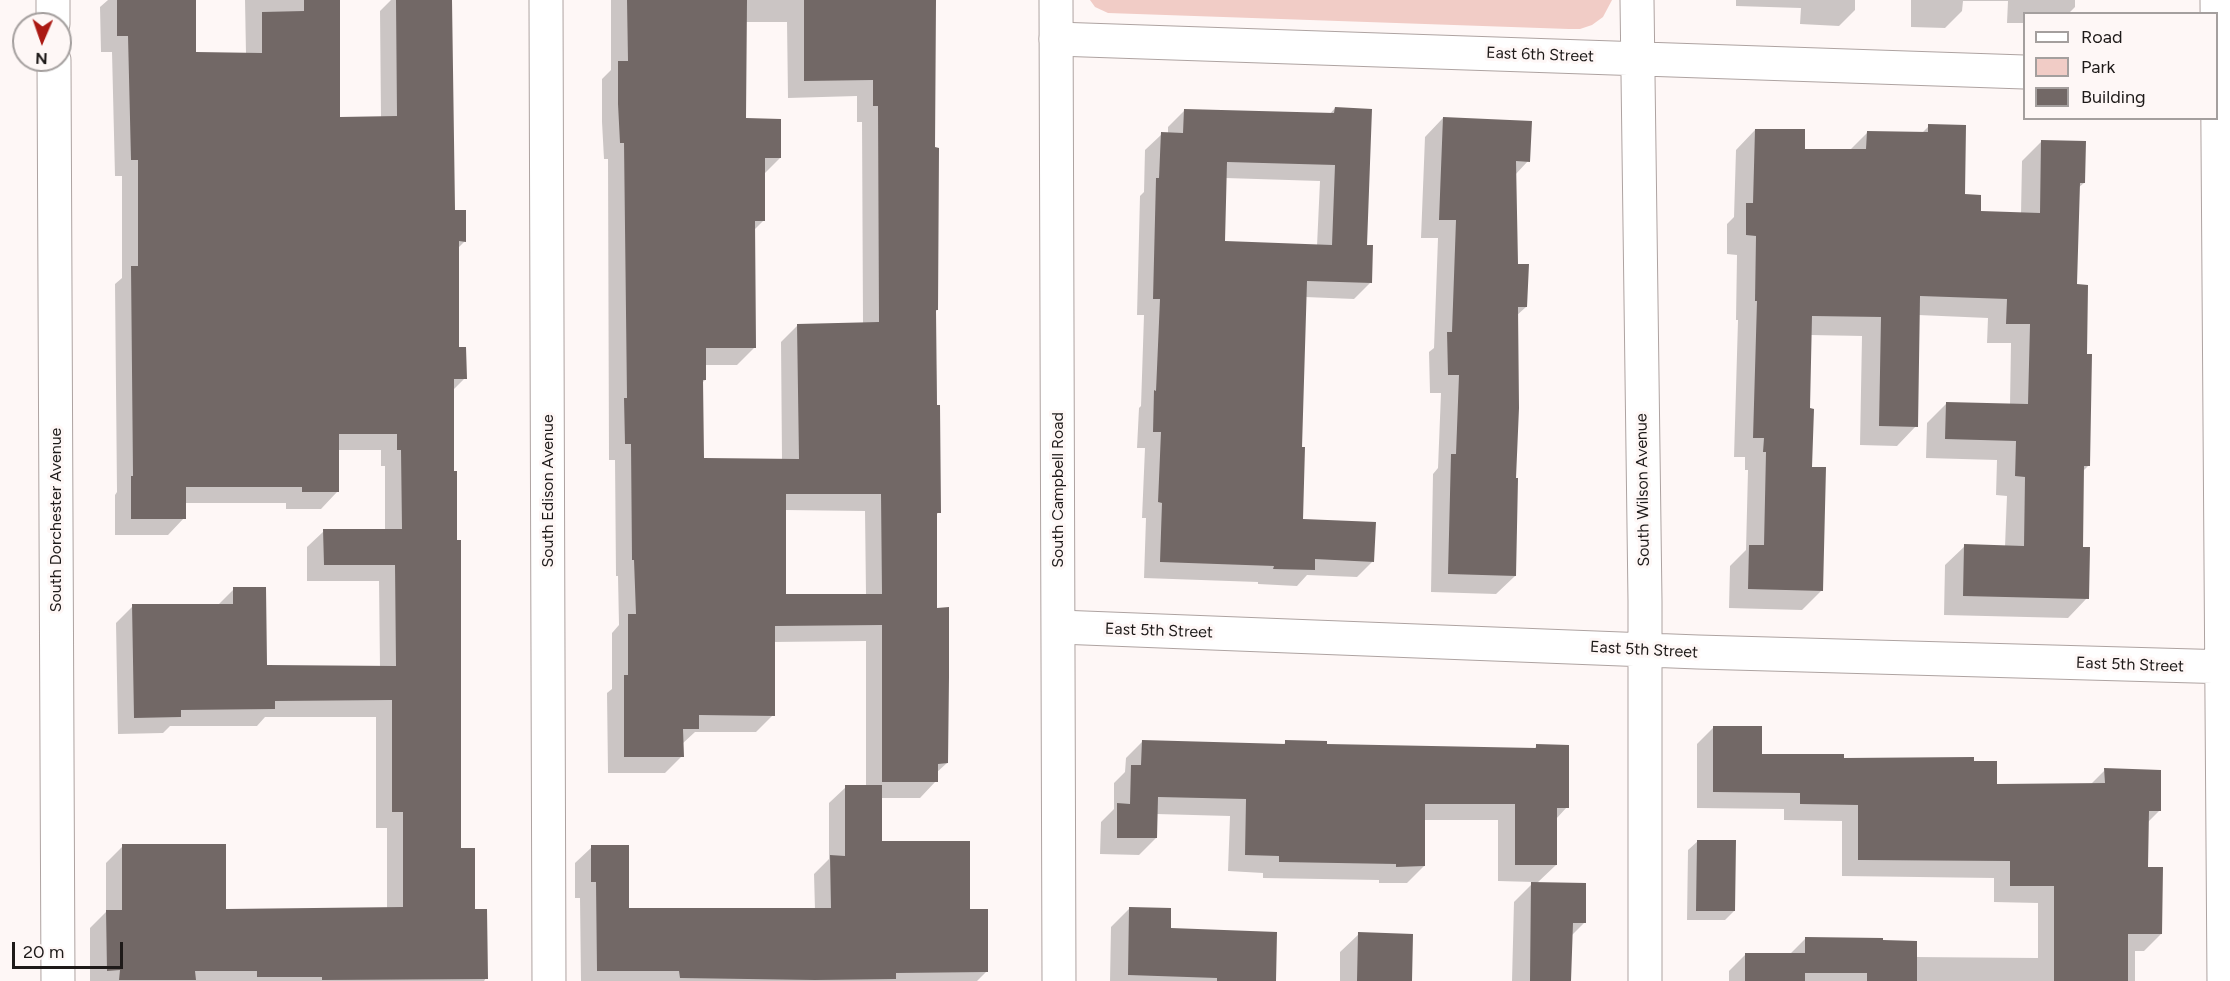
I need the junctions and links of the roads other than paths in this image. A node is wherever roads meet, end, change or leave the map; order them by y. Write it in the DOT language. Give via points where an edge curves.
graph roads {
  1 [pos="546,0"];
  2 [pos="1056,0"];
  3 [pos="1637,0"];
  4 [pos="2218,16"];
  5 [pos="1056,39"];
  6 [pos="1637,58"];
  7 [pos="54,72"];
  8 [pos="2023,72"];
  9 [pos="2222,79"];
  10 [pos="1059,627"];
  11 [pos="1644,649"];
  12 [pos="2226,667"];
  13 [pos="58,981"];
  14 [pos="549,981"];
  15 [pos="1059,981"];
  16 [pos="1646,981"];
  17 [pos="2224,981"];
  1 -- 14 [label="street, South Edison Avenue"];
  2 -- 5 [label="street, South Campbell Road"];
  3 -- 6 [label="street, South Wilson Avenue"];
  4 -- 9 [label="street"];
  5 -- 6 [label="street, East 6th Street"];
  5 -- 10 [label="street, South Campbell Road"];
  6 -- 8 [label="street, East 6th Street"];
  6 -- 11 [label="street, South Wilson Avenue"];
  7 -- 13 [label="street, South Dorchester Avenue"];
  9 -- 12 [label="street"];
  10 -- 11 [label="street, East 5th Street"];
  10 -- 15 [label="street, South Campbell Road"];
  11 -- 12 [label="street, East 5th Street"];
  11 -- 16 [label="street, South Wilson Avenue"];
  12 -- 17 [label="street"];
}
